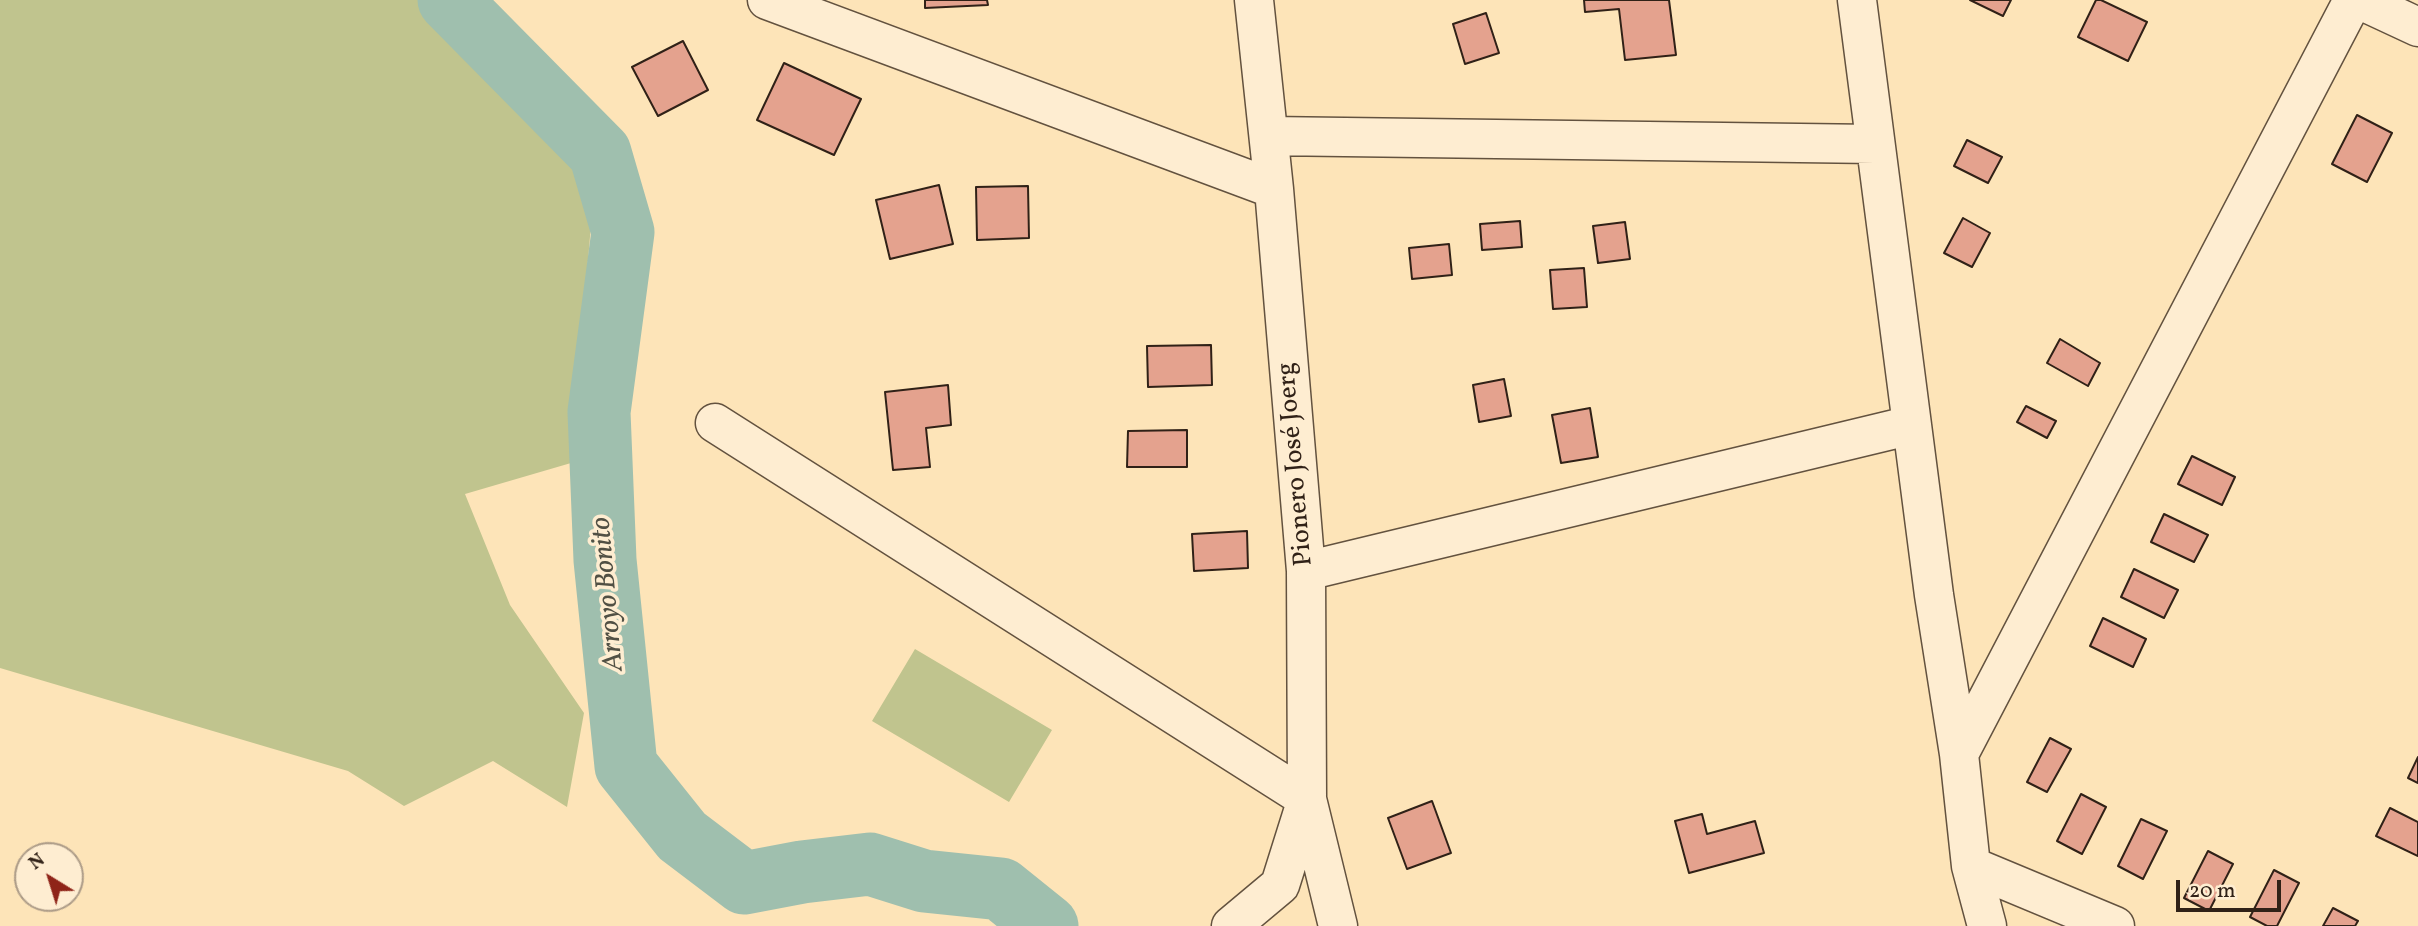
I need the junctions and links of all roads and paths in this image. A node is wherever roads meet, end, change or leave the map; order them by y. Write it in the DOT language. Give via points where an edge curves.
graph roads {
  1 [pos="766,0"];
  2 [pos="1254,0"];
  3 [pos="1857,0"];
  4 [pos="2353,0"];
  5 [pos="2360,0"];
  6 [pos="2418,27"];
  7 [pos="1269,136"];
  8 [pos="1875,144"];
  9 [pos="1274,189"];
  10 [pos="715,423"];
  11 [pos="1912,425"];
  12 [pos="1306,571"];
  13 [pos="1959,754"];
  14 [pos="1307,799"];
  15 [pos="1971,866"];
  16 [pos="1231,926"];
  17 [pos="1338,926"];
  18 [pos="1987,926"];
  19 [pos="2115,926"];
  1 -- 9 [label="street"];
  2 -- 7 [label="street, Pionero José Joerg"];
  3 -- 8 [label="street"];
  4 -- 13 [label="street"];
  5 -- 6 [label="street"];
  7 -- 8 [label="street"];
  7 -- 9 [label="street, Pionero José Joerg"];
  8 -- 11 [label="street"];
  9 -- 12 [label="street, Pionero José Joerg"];
  10 -- 14 [label="street"];
  11 -- 12 [label="street"];
  11 -- 13 [label="street"];
  12 -- 14 [label="street, Pionero José Joerg"];
  13 -- 15 [label="street"];
  14 -- 16 [label="street" via="1280,885"];
  14 -- 17 [label="street, Pionero José Joerg"];
  15 -- 18 [label="street"];
  15 -- 19 [label="street"];
}
